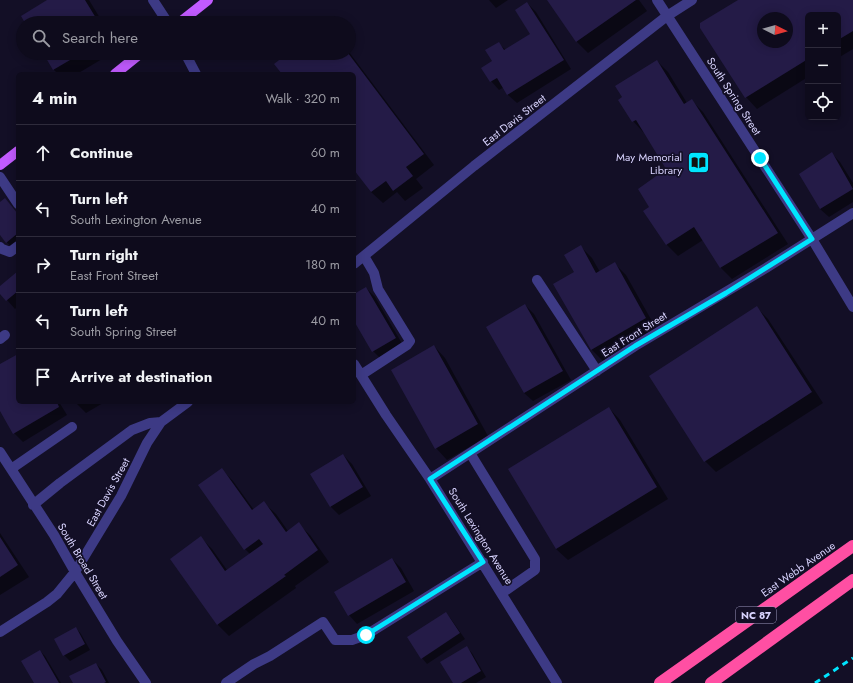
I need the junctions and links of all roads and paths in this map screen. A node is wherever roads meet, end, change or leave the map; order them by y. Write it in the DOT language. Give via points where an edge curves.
graph roads {
  1 [pos="153,0"];
  2 [pos="208,0"];
  3 [pos="657,0"];
  4 [pos="692,0"];
  5 [pos="163,16"];
  6 [pos="188,16"];
  7 [pos="667,16"];
  8 [pos="132,60"];
  9 [pos="189,60"];
  10 [pos="117,72"];
  11 [pos="195,72"];
  12 [pos="16,153"];
  13 [pos="0,165"];
  14 [pos="0,177"];
  15 [pos="16,201"];
  16 [pos="853,213"];
  17 [pos="812,239"];
  18 [pos="0,247"];
  19 [pos="16,248"];
  20 [pos="364,256"];
  21 [pos="356,262"];
  22 [pos="537,280"];
  23 [pos="853,307"];
  24 [pos="356,367"];
  25 [pos="597,371"];
  26 [pos="361,375"];
  27 [pos="183,404"];
  28 [pos="161,422"];
  29 [pos="72,427"];
  30 [pos="0,452"];
  31 [pos="470,453"];
  32 [pos="11,469"];
  33 [pos="430,479"];
  34 [pos="34,505"];
  35 [pos="853,546"];
  36 [pos="483,562"];
  37 [pos="75,572"];
  38 [pos="853,580"];
  39 [pos="502,593"];
  40 [pos="0,632"];
  41 [pos="146,683"];
  42 [pos="226,683"];
  43 [pos="558,683"];
  44 [pos="660,683"];
  45 [pos="712,683"];
  1 -- 5 [label="street"];
  2 -- 6 [label="main road"];
  3 -- 7 [label="street, South Spring Street"];
  4 -- 7 [label="street, East Davis Street"];
  7 -- 17 [label="street, South Spring Street"];
  7 -- 20 [label="street, East Davis Street" via="474,166"];
  8 -- 10 [label="main road"];
  9 -- 11 [label="street"];
  12 -- 13 [label="main road"];
  14 -- 15 [label="street"];
  16 -- 17 [label="street, East Front Street"];
  17 -- 23 [label="street, South Spring Street"];
  17 -- 25 [label="street, East Front Street"];
  18 -- 19 [label="street" via="10,252"];
  20 -- 21 [label="street, East Davis Street"];
  20 -- 26 [label="street" via="374,272 378,289 410,341"];
  22 -- 25 [label="street"];
  24 -- 26 [label="street, South Lexington Avenue"];
  25 -- 31 [label="street, East Front Street"];
  26 -- 33 [label="street, South Lexington Avenue"];
  27 -- 28 [label="street, East Davis Street"];
  28 -- 34 [label="street, East Davis Street" via="132,430"];
  28 -- 37 [label="street, East Davis Street" via="147,443 121,496"];
  29 -- 32 [label="street"];
  30 -- 32 [label="street, South Broad Street"];
  31 -- 33 [label="street, East Front Street"];
  31 -- 39 [label="street" via="535,559 536,570"];
  32 -- 34 [label="street, South Broad Street"];
  33 -- 36 [label="street, South Lexington Avenue"];
  34 -- 37 [label="street, South Broad Street"];
  35 -- 44 [label="highway, East Webb Avenue / NC 87"];
  36 -- 39 [label="street, South Lexington Avenue"];
  36 -- 42 [label="street" via="366,635 352,640 335,640 322,622"];
  37 -- 40 [label="street, East Davis Street" via="57,594"];
  37 -- 41 [label="street, South Broad Street"];
  38 -- 45 [label="highway, NC 87"];
  39 -- 43 [label="street, South Lexington Avenue"];
}
